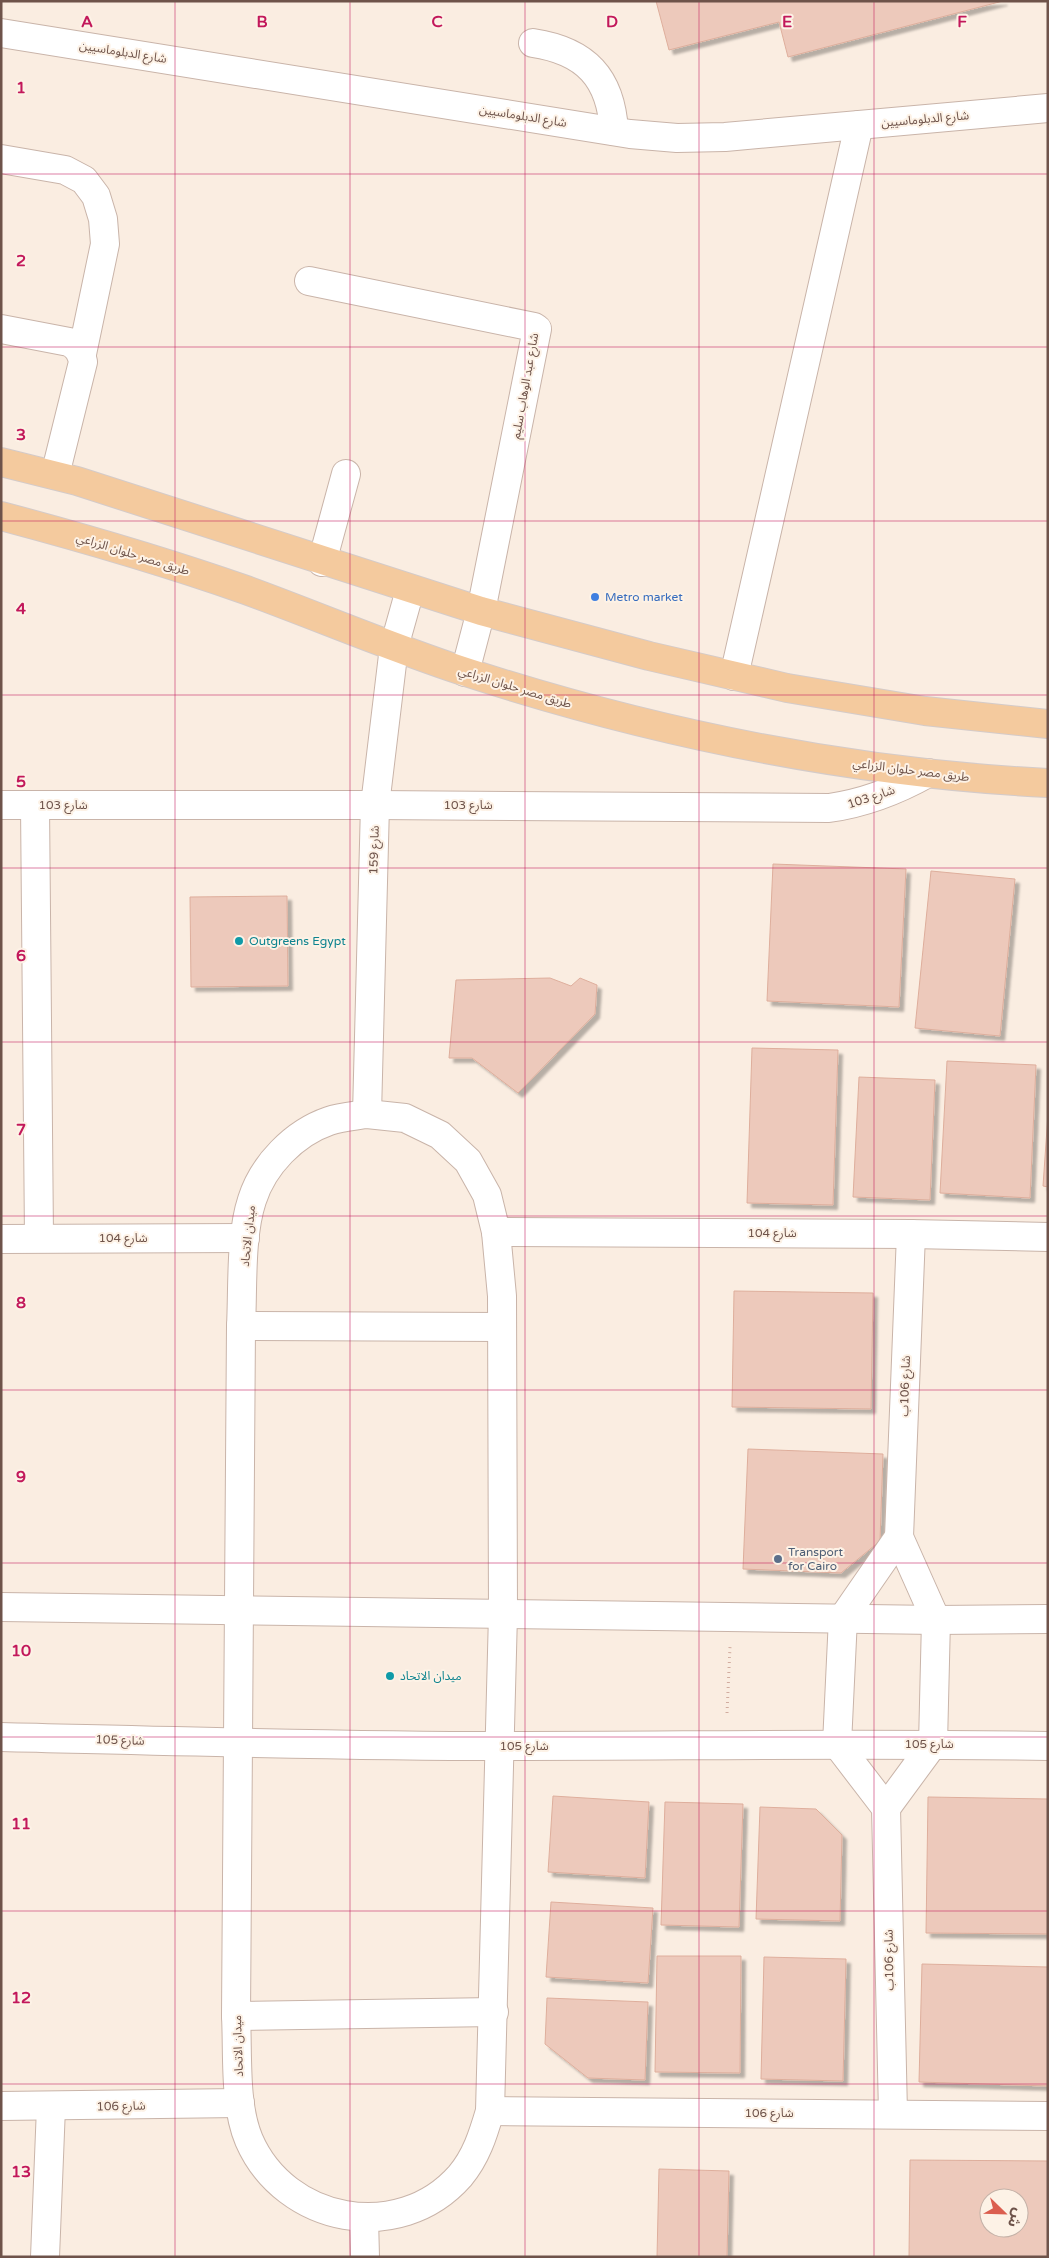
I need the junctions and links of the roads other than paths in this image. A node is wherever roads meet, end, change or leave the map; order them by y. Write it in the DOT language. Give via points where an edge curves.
graph roads {
  1 [pos="1,33"];
  2 [pos="533,43"];
  3 [pos="1048,108"];
  4 [pos="858,126"];
  5 [pos="614,131"];
  6 [pos="1,159"];
  7 [pos="309,281"];
  8 [pos="1,329"];
  9 [pos="82,354"];
  10 [pos="1,462"];
  11 [pos="346,474"];
  12 [pos="54,475"];
  13 [pos="1,516"];
  14 [pos="322,562"];
  15 [pos="410,590"];
  16 [pos="481,611"];
  17 [pos="394,647"];
  18 [pos="465,672"];
  19 [pos="734,676"];
  20 [pos="1048,724"];
  21 [pos="928,773"];
  22 [pos="1048,783"];
  23 [pos="375,804"];
  24 [pos="1,805"];
  25 [pos="35,805"];
  26 [pos="366,1114"];
  27 [pos="496,1232"];
  28 [pos="911,1234"];
  29 [pos="1048,1237"];
  30 [pos="1,1238"];
  31 [pos="39,1238"];
  32 [pos="245,1238"];
  33 [pos="241,1326"];
  34 [pos="502,1327"];
  35 [pos="899,1537"];
  36 [pos="1,1607"];
  37 [pos="239,1609"];
  38 [pos="503,1614"];
  39 [pos="843,1618"];
  40 [pos="1048,1619"];
  41 [pos="936,1620"];
  42 [pos="1,1737"];
  43 [pos="238,1743"];
  44 [pos="837,1744"];
  45 [pos="933,1744"];
  46 [pos="501,1746"];
  47 [pos="1048,1746"];
  48 [pos="886,1808"];
  49 [pos="494,2012"];
  50 [pos="236,2016"];
  51 [pos="240,2103"];
  52 [pos="1,2106"];
  53 [pos="51,2107"];
  54 [pos="490,2111"];
  55 [pos="893,2113"];
  56 [pos="1048,2116"];
  57 [pos="364,2218"];
  58 [pos="45,2257"];
  59 [pos="365,2257"];
  1 -- 5 [label="street, شارع الدبلوماسيين"];
  2 -- 5 [label="street" via="555,46 576,55 593,69 613,109"];
  3 -- 4 [label="street, شارع الدبلوماسيين"];
  4 -- 5 [label="street, شارع الدبلوماسيين" via="677,138"];
  4 -- 19 [label="street"];
  6 -- 9 [label="street" via="65,170 84,180 96,196 103,219 105,244"];
  7 -- 16 [label="street, شارع عبد الوهاب سليم" via="537,329"];
  8 -- 9 [label="street" via="69,342"];
  9 -- 12 [label="street" via="84,362"];
  10 -- 12 [label="main road"];
  11 -- 14 [label="street"];
  12 -- 14 [label="main road"];
  13 -- 17 [label="main road, طريق مصر حلوان الزراعي" via="246,590"];
  14 -- 15 [label="main road"];
  15 -- 16 [label="main road"];
  15 -- 17 [label="street, شارع 159"];
  16 -- 18 [label="street, شارع عبد الوهاب سليم"];
  16 -- 19 [label="main road"];
  17 -- 18 [label="main road, طريق مصر حلوان الزراعي"];
  17 -- 23 [label="street, شارع 159"];
  18 -- 21 [label="main road, طريق مصر حلوان الزراعي" via="579,706 694,734 810,756"];
  19 -- 20 [label="main road" via="925,711"];
  21 -- 22 [label="main road, طريق مصر حلوان الزراعي"];
  21 -- 23 [label="street, شارع 103" via="870,800 829,808"];
  23 -- 25 [label="street, شارع 103"];
  23 -- 26 [label="street, شارع 159"];
  24 -- 25 [label="street, شارع 103"];
  25 -- 31 [label="street"];
  26 -- 27 [label="street, ميدان الاتحاد" via="405,1118 440,1135 468,1161 487,1195"];
  26 -- 32 [label="street, ميدان الاتحاد" via="329,1121 295,1138 268,1166 252,1200"];
  27 -- 28 [label="street, شارع 104"];
  27 -- 34 [label="street, ميدان الاتحاد"];
  28 -- 29 [label="street, شارع 104"];
  28 -- 35 [label="street, شارع 106ب"];
  30 -- 31 [label="street, شارع 104"];
  31 -- 32 [label="street, شارع 104"];
  32 -- 33 [label="street, ميدان الاتحاد"];
  33 -- 34 [label="street"];
  33 -- 37 [label="street, ميدان الاتحاد"];
  34 -- 38 [label="street, ميدان الاتحاد"];
  35 -- 39 [label="street"];
  35 -- 41 [label="street, شارع 106ب"];
  36 -- 37 [label="street"];
  37 -- 38 [label="street"];
  37 -- 43 [label="street, ميدان الاتحاد"];
  38 -- 39 [label="street"];
  38 -- 46 [label="street, ميدان الاتحاد"];
  39 -- 41 [label="street"];
  39 -- 44 [label="street"];
  40 -- 41 [label="street"];
  41 -- 45 [label="street"];
  42 -- 43 [label="street, شارع 105"];
  43 -- 46 [label="street, شارع 105"];
  43 -- 50 [label="street, ميدان الاتحاد"];
  44 -- 45 [label="street, شارع 105"];
  44 -- 46 [label="street, شارع 105"];
  44 -- 48 [label="street"];
  45 -- 47 [label="street, شارع 105"];
  45 -- 48 [label="street"];
  46 -- 49 [label="street, ميدان الاتحاد"];
  48 -- 55 [label="street, شارع 106ب"];
  49 -- 50 [label="street"];
  49 -- 54 [label="street, ميدان الاتحاد"];
  50 -- 51 [label="street, ميدان الاتحاد"];
  51 -- 53 [label="street, شارع 106"];
  51 -- 57 [label="street, ميدان الاتحاد" via="249,2139 267,2171 295,2196 328,2212"];
  52 -- 53 [label="street, شارع 106"];
  53 -- 58 [label="street"];
  54 -- 55 [label="street, شارع 106"];
  54 -- 57 [label="street, ميدان الاتحاد" via="480,2146 460,2176 433,2199 400,2214"];
  55 -- 56 [label="street, شارع 106"];
  57 -- 59 [label="street"];
}
